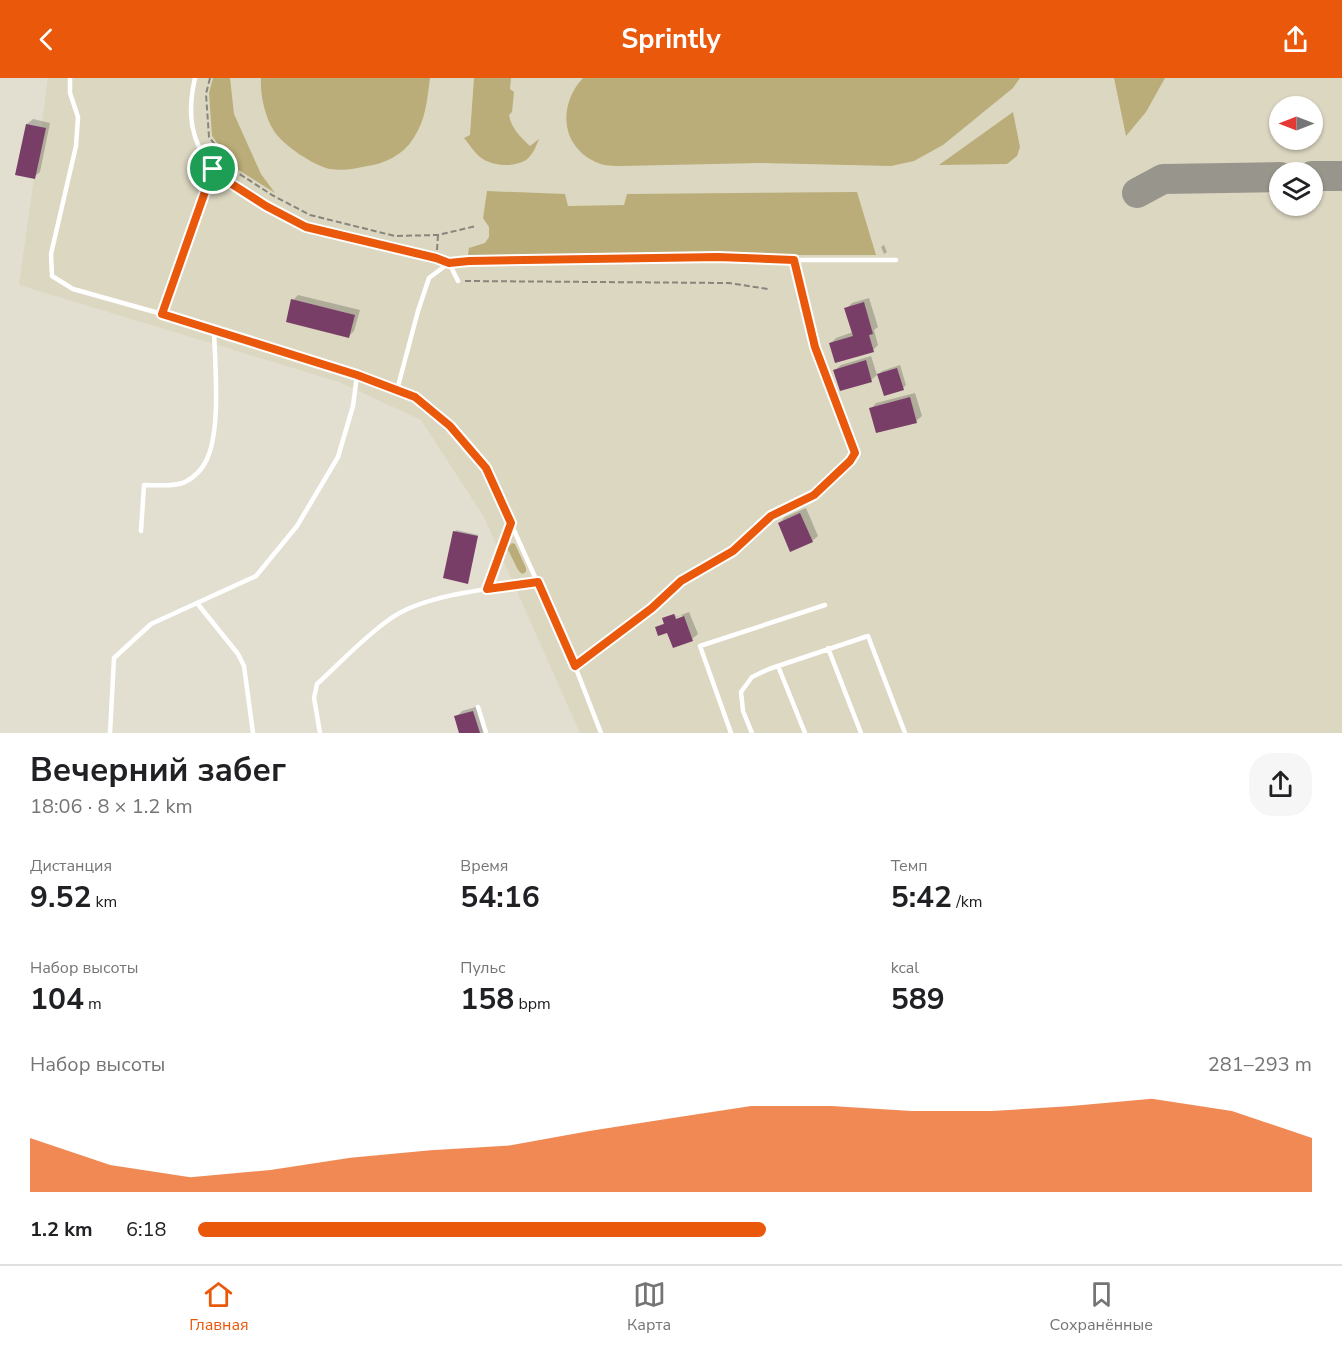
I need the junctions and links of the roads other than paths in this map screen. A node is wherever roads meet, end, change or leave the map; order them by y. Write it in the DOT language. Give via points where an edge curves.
graph roads {
  1 [pos="70,78"];
  2 [pos="195,78"];
  3 [pos="213,169"];
  4 [pos="794,260"];
  5 [pos="896,260"];
  6 [pos="449,263"];
  7 [pos="458,281"];
  8 [pos="162,314"];
  9 [pos="214,330"];
  10 [pos="357,375"];
  11 [pos="397,390"];
  12 [pos="511,523"];
  13 [pos="141,531"];
  14 [pos="538,582"];
  15 [pos="487,589"];
  16 [pos="197,603"];
  17 [pos="825,605"];
  18 [pos="828,648"];
  19 [pos="575,666"];
  20 [pos="778,666"];
  21 [pos="478,707"];
  22 [pos="110,733"];
  23 [pos="253,733"];
  24 [pos="320,733"];
  25 [pos="486,733"];
  26 [pos="601,733"];
  27 [pos="731,733"];
  28 [pos="752,733"];
  29 [pos="805,733"];
  30 [pos="861,733"];
  31 [pos="905,733"];
  1 -- 8 [label="lane" via="70,93 78,117 76,146 51,254 52,276 73,289"];
  2 -- 3 [label="lane" via="191,123 196,143"];
  3 -- 6 [label="lane" via="266,206 306,227"];
  3 -- 8 [label="lane"];
  4 -- 5 [label="lane"];
  4 -- 6 [label="lane" via="718,257"];
  4 -- 19 [label="lane" via="815,347 855,453 814,495 771,516 733,551 681,581"];
  6 -- 7 [label="lane"];
  6 -- 11 [label="lane" via="429,278"];
  8 -- 9 [label="lane"];
  9 -- 10 [label="lane"];
  9 -- 13 [label="lane" via="214,420 207,460 183,484 144,485"];
  10 -- 11 [label="lane"];
  10 -- 16 [label="lane" via="353,406 338,457 297,526 256,576"];
  11 -- 12 [label="lane" via="415,397 450,426 486,468"];
  12 -- 14 [label="lane"];
  12 -- 15 [label="lane"];
  14 -- 15 [label="lane"];
  14 -- 19 [label="lane"];
  15 -- 24 [label="lane" via="413,606 390,619 317,684 314,698"];
  16 -- 22 [label="lane" via="151,624 114,658"];
  16 -- 23 [label="lane" via="244,666"];
  17 -- 27 [label="lane" via="700,646"];
  18 -- 20 [label="lane"];
  18 -- 30 [label="lane"];
  18 -- 31 [label="lane" via="868,636"];
  19 -- 26 [label="lane"];
  20 -- 28 [label="lane" via="752,677 741,692"];
  20 -- 29 [label="lane"];
  21 -- 25 [label="lane"];
}
